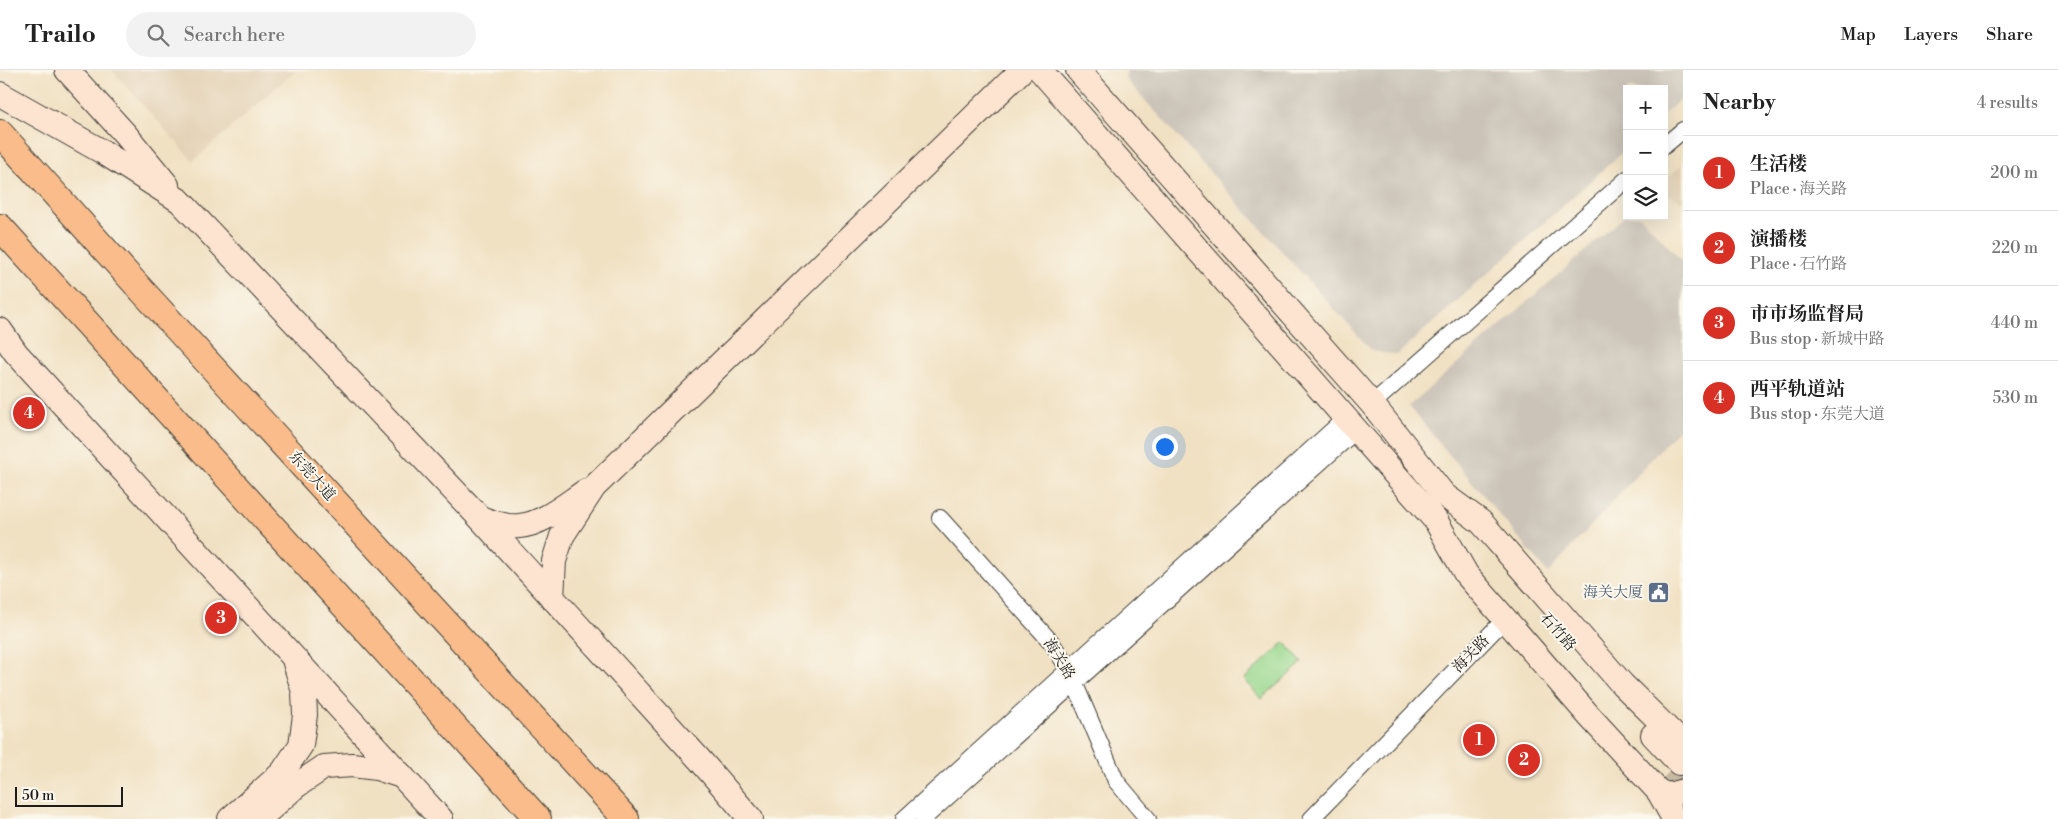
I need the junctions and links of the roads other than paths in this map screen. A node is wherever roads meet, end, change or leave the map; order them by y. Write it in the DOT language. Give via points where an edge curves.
graph roads {
  1 [pos="68,70"];
  2 [pos="1022,70"];
  3 [pos="1040,70"];
  4 [pos="1078,70"];
  5 [pos="0,94"];
  6 [pos="1683,130"];
  7 [pos="0,133"];
  8 [pos="1668,143"];
  9 [pos="1623,183"];
  10 [pos="180,202"];
  11 [pos="0,227"];
  12 [pos="0,330"];
  13 [pos="1372,404"];
  14 [pos="1351,424"];
  15 [pos="594,486"];
  16 [pos="480,518"];
  17 [pos="940,518"];
  18 [pos="1436,521"];
  19 [pos="552,598"];
  20 [pos="1505,619"];
  21 [pos="294,659"];
  22 [pos="1072,676"];
  23 [pos="1671,769"];
  24 [pos="402,776"];
  25 [pos="1683,791"];
  26 [pos="230,819"];
  27 [pos="259,819"];
  28 [pos="441,819"];
  29 [pos="538,819"];
  30 [pos="626,819"];
  31 [pos="751,819"];
  32 [pos="904,819"];
  33 [pos="923,819"];
  34 [pos="1148,819"];
  35 [pos="1311,819"];
  36 [pos="1674,819"];
  1 -- 10 [label="street"];
  2 -- 15 [label="street"];
  3 -- 14 [label="street"];
  4 -- 13 [label="street"];
  5 -- 10 [label="street" via="103,152"];
  6 -- 8 [label="street"];
  7 -- 30 [label="main road, 东莞大道"];
  9 -- 13 [label="street"];
  10 -- 16 [label="street"];
  11 -- 29 [label="main road"];
  12 -- 21 [label="street" via="16,352"];
  13 -- 23 [label="street" via="1444,495 1481,522 1622,684"];
  14 -- 18 [label="street"];
  14 -- 22 [label="street"];
  15 -- 16 [label="street" via="542,519 519,526"];
  15 -- 19 [label="street" via="562,536 554,561"];
  16 -- 19 [label="street"];
  17 -- 22 [label="street, 海关路" via="1052,643"];
  18 -- 20 [label="street" via="1466,574"];
  18 -- 23 [label="street, 石竹路"];
  19 -- 31 [label="street"];
  20 -- 23 [label="street"];
  20 -- 35 [label="street, 海关路"];
  21 -- 24 [label="street"];
  21 -- 26 [label="street" via="304,692 301,745 282,773"];
  22 -- 32 [label="street"];
  22 -- 33 [label="street"];
  22 -- 34 [label="street, 海关路" via="1116,781"];
  23 -- 25 [label="street" via="1668,795"];
  23 -- 36 [label="street"];
  24 -- 27 [label="street" via="352,765 324,767 296,786"];
  24 -- 28 [label="street"];
}
